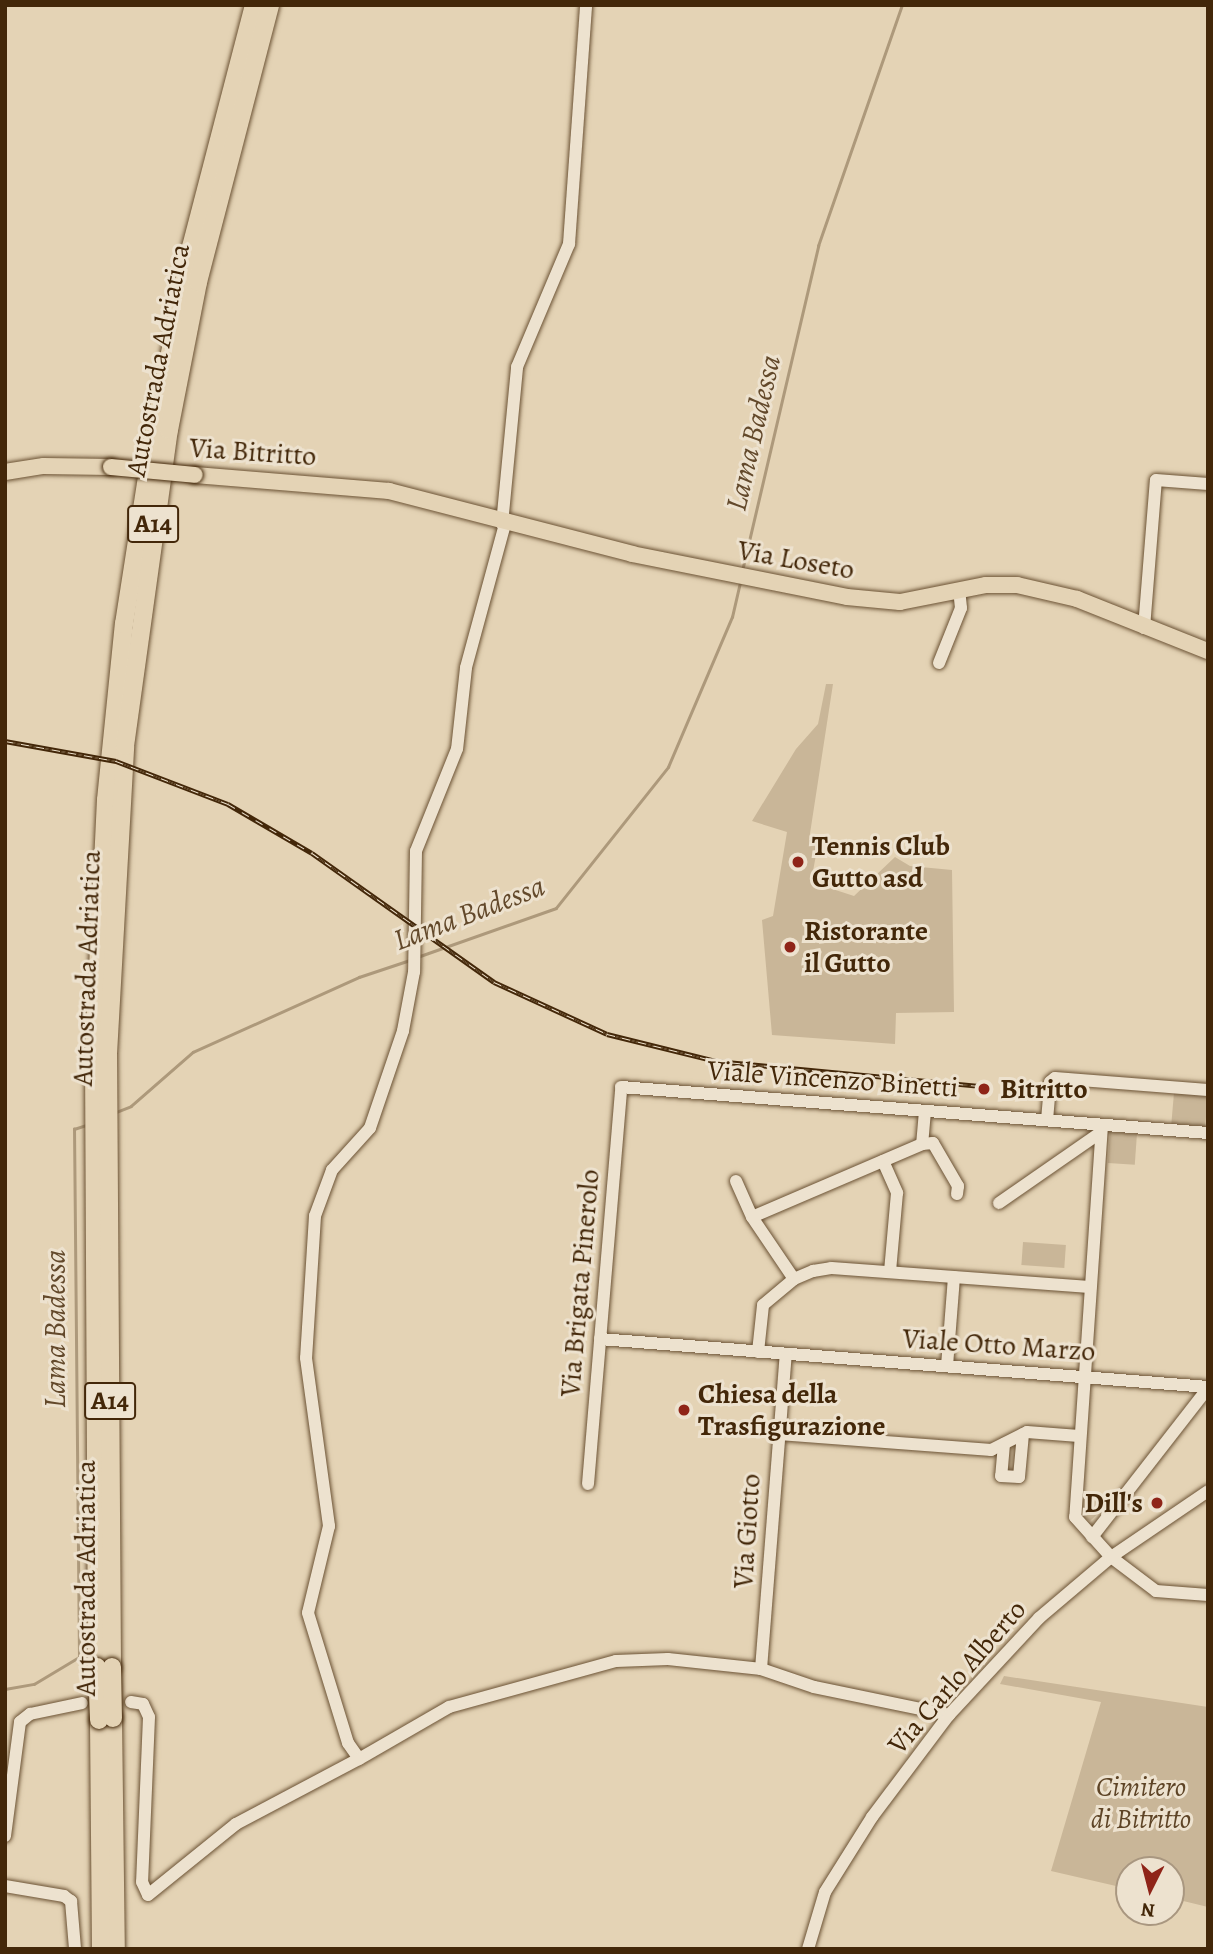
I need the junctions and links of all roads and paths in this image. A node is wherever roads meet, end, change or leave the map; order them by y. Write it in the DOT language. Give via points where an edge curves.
graph roads {
  1 [pos="254,5"];
  2 [pos="270,5"];
  3 [pos="586,5"];
  4 [pos="5,472"];
  5 [pos="1208,484"];
  6 [pos="372,488"];
  7 [pos="504,524"];
  8 [pos="959,589"];
  9 [pos="1144,628"];
  10 [pos="1208,651"];
  11 [pos="939,663"];
  12 [pos="101,1054"];
  13 [pos="621,1087"];
  14 [pos="1208,1090"];
  15 [pos="925,1111"];
  16 [pos="1047,1121"];
  17 [pos="1101,1129"];
  18 [pos="1208,1133"];
  19 [pos="922,1144"];
  20 [pos="883,1161"];
  21 [pos="736,1181"];
  22 [pos="957,1194"];
  23 [pos="999,1203"];
  24 [pos="752,1217"];
  25 [pos="890,1272"];
  26 [pos="954,1277"];
  27 [pos="794,1279"];
  28 [pos="1090,1287"];
  29 [pos="600,1339"];
  30 [pos="758,1352"];
  31 [pos="786,1354"];
  32 [pos="947,1366"];
  33 [pos="1083,1376"];
  34 [pos="1208,1388"];
  35 [pos="779,1434"];
  36 [pos="1023,1434"];
  37 [pos="1079,1436"];
  38 [pos="1004,1444"];
  39 [pos="587,1484"];
  40 [pos="1208,1491"];
  41 [pos="1091,1538"];
  42 [pos="1111,1558"];
  43 [pos="1208,1595"];
  44 [pos="761,1669"];
  45 [pos="131,1702"];
  46 [pos="82,1703"];
  47 [pos="949,1715"];
  48 [pos="106,1719"];
  49 [pos="359,1759"];
  50 [pos="5,1836"];
  51 [pos="5,1886"];
  52 [pos="75,1949"];
  53 [pos="101,1949"];
  54 [pos="116,1949"];
  55 [pos="808,1949"];
  1 -- 12 [label="highway, Autostrada Adriatica / A14" via="191,247 142,502 106,800"];
  2 -- 12 [label="highway, Autostrada Adriatica / A14" via="198,282 151,541 125,746"];
  3 -- 7 [label="street" via="569,244 517,367"];
  4 -- 6 [label="main road, Via Bitritto, bridge" via="44,466 111,467"];
  5 -- 9 [label="street" via="1156,480"];
  6 -- 7 [label="main road, Via Loseto"];
  7 -- 8 [label="main road, Via Loseto" via="810,590 900,602"];
  7 -- 49 [label="street" via="466,668 457,749 416,851 414,972 403,1031 370,1128 328,1176 314,1216 306,1359 329,1526 308,1613 348,1742"];
  8 -- 9 [label="main road, Via Loseto" via="1002,584 1046,591"];
  8 -- 11 [label="street" via="961,608"];
  9 -- 10 [label="main road, Via Loseto"];
  12 -- 48 [label="highway, Autostrada Adriatica / A14, bridge"];
  13 -- 15 [label="street, Viale Vincenzo Binetti"];
  13 -- 29 [label="street, Via Brigata Pinerolo"];
  14 -- 16 [label="street" via="1055,1078 1050,1082"];
  15 -- 16 [label="street, Viale Vincenzo Binetti"];
  15 -- 19 [label="street"];
  16 -- 17 [label="street, Viale Vincenzo Binetti"];
  17 -- 18 [label="street, Viale Vincenzo Binetti"];
  17 -- 23 [label="street"];
  17 -- 28 [label="street"];
  19 -- 20 [label="street"];
  19 -- 22 [label="street" via="933,1143 958,1186"];
  20 -- 24 [label="street"];
  20 -- 25 [label="street" via="897,1193"];
  21 -- 24 [label="street"];
  24 -- 27 [label="street"];
  25 -- 26 [label="street"];
  25 -- 27 [label="street" via="831,1268"];
  26 -- 28 [label="street"];
  26 -- 32 [label="street"];
  27 -- 30 [label="street" via="763,1305"];
  28 -- 33 [label="street"];
  29 -- 30 [label="street, Viale Otto Marzo"];
  29 -- 39 [label="street, Via Brigata Pinerolo"];
  30 -- 31 [label="street, Viale Otto Marzo"];
  31 -- 32 [label="street, Viale Otto Marzo"];
  31 -- 35 [label="street, Via Giotto"];
  32 -- 33 [label="street, Viale Otto Marzo"];
  33 -- 34 [label="street, Viale Otto Marzo"];
  33 -- 37 [label="street"];
  34 -- 41 [label="street"];
  35 -- 38 [label="street" via="991,1450"];
  35 -- 44 [label="street, Via Giotto"];
  36 -- 37 [label="street"];
  36 -- 38 [label="street"];
  36 -- 38 [label="street" via="1019,1477 1001,1476"];
  37 -- 41 [label="street" via="1075,1517"];
  40 -- 42 [label="street, Via Carlo Alberto"];
  41 -- 42 [label="street"];
  42 -- 43 [label="street" via="1156,1591"];
  42 -- 47 [label="street, Via Carlo Alberto" via="1039,1618"];
  44 -- 47 [label="street" via="814,1687"];
  44 -- 49 [label="street" via="667,1659 616,1661 449,1707"];
  45 -- 49 [label="street" via="143,1704 149,1717 142,1882 148,1895 236,1824"];
  46 -- 50 [label="street" via="30,1714 20,1722"];
  47 -- 55 [label="street, Via Carlo Alberto" via="872,1817 825,1892"];
  48 -- 53 [label="highway, Autostrada Adriatica / A14"];
  48 -- 54 [label="highway, Autostrada Adriatica / A14"];
  51 -- 52 [label="street" via="65,1896 71,1901"];
}
